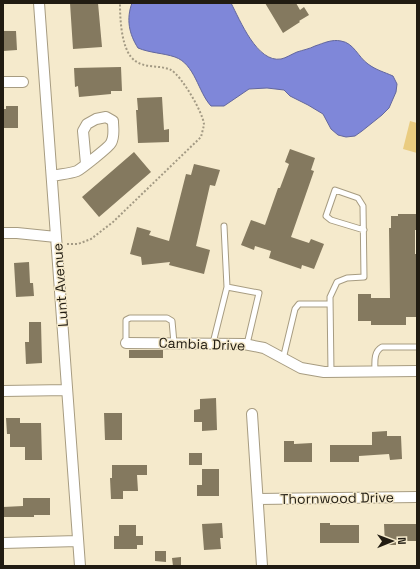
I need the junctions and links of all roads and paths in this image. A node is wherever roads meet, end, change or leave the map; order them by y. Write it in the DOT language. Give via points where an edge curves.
graph roads {
  1 [pos="39,3"];
  2 [pos="120,3"];
  3 [pos="3,82"];
  4 [pos="23,82"];
  5 [pos="86,164"];
  6 [pos="52,176"];
  7 [pos="224,226"];
  8 [pos="364,230"];
  9 [pos="3,233"];
  10 [pos="56,237"];
  11 [pos="65,244"];
  12 [pos="227,287"];
  13 [pos="330,304"];
  14 [pos="126,343"];
  15 [pos="174,343"];
  16 [pos="212,343"];
  17 [pos="247,344"];
  18 [pos="417,347"];
  19 [pos="283,359"];
  20 [pos="331,372"];
  21 [pos="375,372"];
  22 [pos="417,372"];
  23 [pos="67,390"];
  24 [pos="3,391"];
  25 [pos="252,414"];
  26 [pos="417,497"];
  27 [pos="258,499"];
  28 [pos="78,541"];
  29 [pos="3,543"];
  30 [pos="80,566"];
  31 [pos="262,566"];
  1 -- 6 [label="street, Lunt Avenue"];
  2 -- 11 [label="path" via="120,21 131,57 143,65 172,70 197,105 204,124 201,137 108,226 91,239 78,244"];
  3 -- 4 [label="street"];
  5 -- 6 [label="street" via="78,171"];
  6 -- 10 [label="street, Lunt Avenue"];
  7 -- 12 [label="lane"];
  8 -- 8 [label="lane" via="363,206 358,198 335,190 326,216 331,220"];
  8 -- 13 [label="lane" via="364,277 347,278 337,282 330,297"];
  9 -- 10 [label="street"];
  10 -- 23 [label="street, Lunt Avenue"];
  12 -- 16 [label="lane"];
  12 -- 17 [label="lane" via="259,293"];
  13 -- 19 [label="lane" via="299,304 295,309"];
  13 -- 20 [label="lane"];
  14 -- 15 [label="street, Cambia Drive"];
  14 -- 15 [label="lane" via="126,320 167,318 172,321"];
  15 -- 16 [label="street, Cambia Drive"];
  16 -- 17 [label="street, Cambia Drive"];
  17 -- 19 [label="street, Cambia Drive" via="264,348"];
  18 -- 21 [label="lane" via="378,349 375,354"];
  19 -- 20 [label="street, Cambia Drive" via="301,368"];
  20 -- 21 [label="street, Cambia Drive"];
  21 -- 22 [label="street, Cambia Drive"];
  23 -- 24 [label="street"];
  23 -- 28 [label="street, Lunt Avenue"];
  25 -- 27 [label="street"];
  26 -- 27 [label="street, Thornwood Drive"];
  27 -- 31 [label="street"];
  28 -- 29 [label="street"];
  28 -- 30 [label="street, Lunt Avenue"];
}
